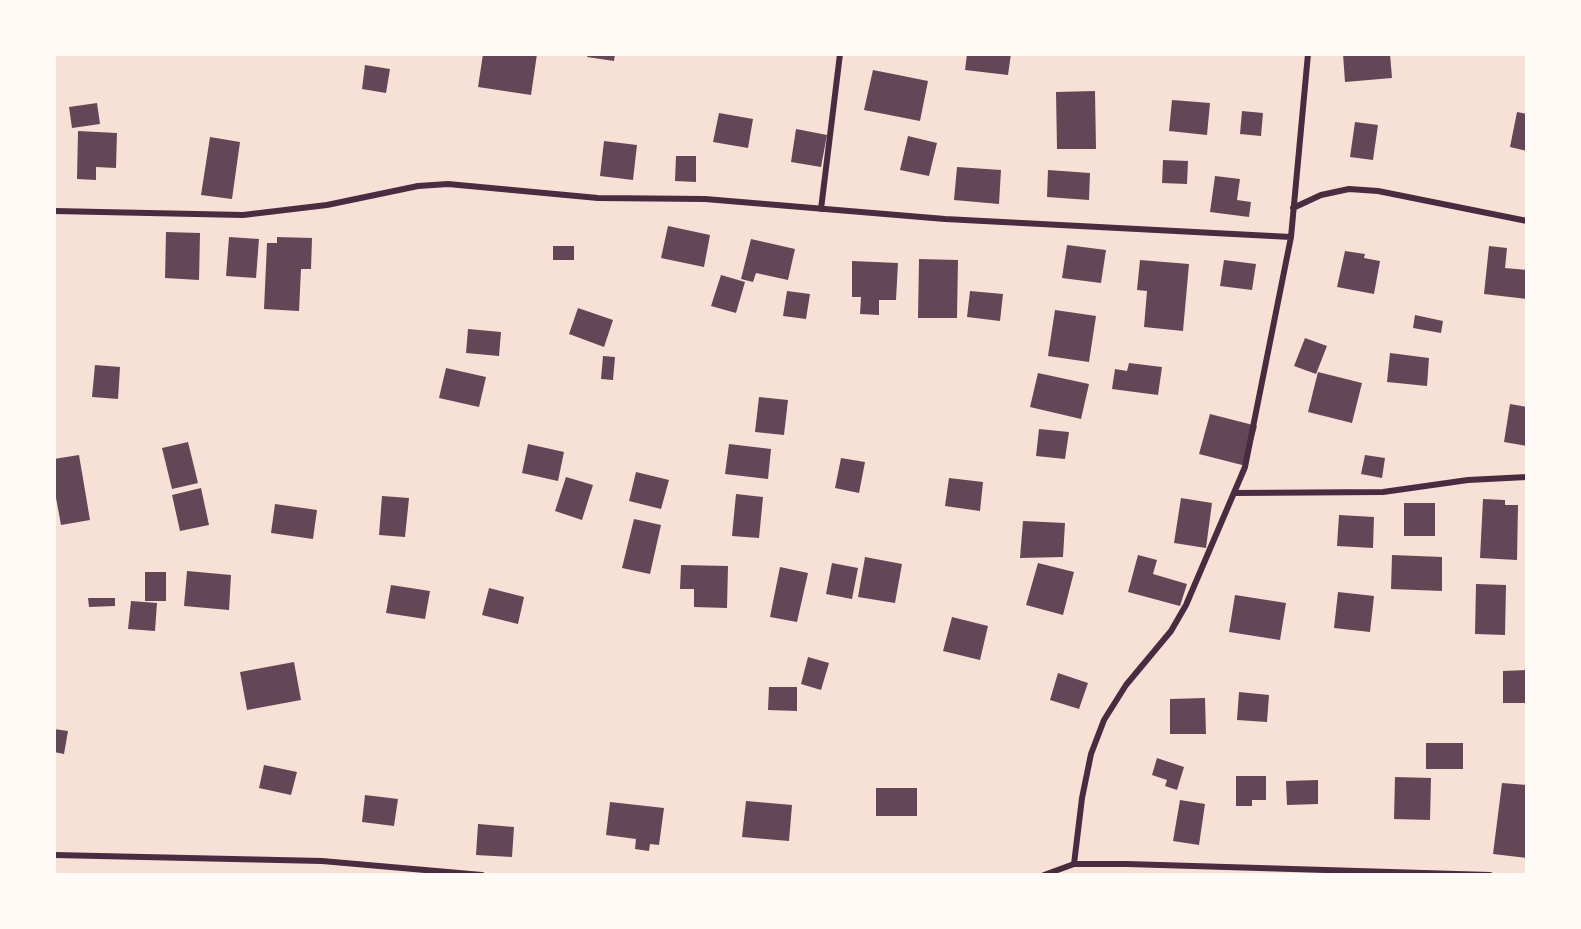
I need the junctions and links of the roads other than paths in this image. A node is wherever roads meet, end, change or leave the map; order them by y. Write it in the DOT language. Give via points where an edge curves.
graph roads {
  1 [pos="840,54"];
  2 [pos="1308,54"];
  3 [pos="1293,208"];
  4 [pos="821,209"];
  5 [pos="54,211"];
  6 [pos="1527,220"];
  7 [pos="1291,237"];
  8 [pos="1527,477"];
  9 [pos="1235,493"];
  10 [pos="54,855"];
  11 [pos="1074,864"];
  12 [pos="482,875"];
  13 [pos="1044,875"];
  14 [pos="1490,875"];
  1 -- 4 [label="street"];
  2 -- 3 [label="street"];
  3 -- 6 [label="street" via="1321,195 1349,189 1378,191"];
  3 -- 7 [label="street"];
  4 -- 5 [label="street" via="705,199 598,198 448,184 243,215"];
  4 -- 7 [label="street"];
  7 -- 9 [label="street" via="1245,467"];
  8 -- 9 [label="street" via="1468,480 1383,492"];
  9 -- 11 [label="street" via="1171,631 1126,684 1104,720 1086,776"];
  10 -- 12 [label="street" via="322,861"];
  11 -- 13 [label="street"];
  11 -- 14 [label="street"];
}
